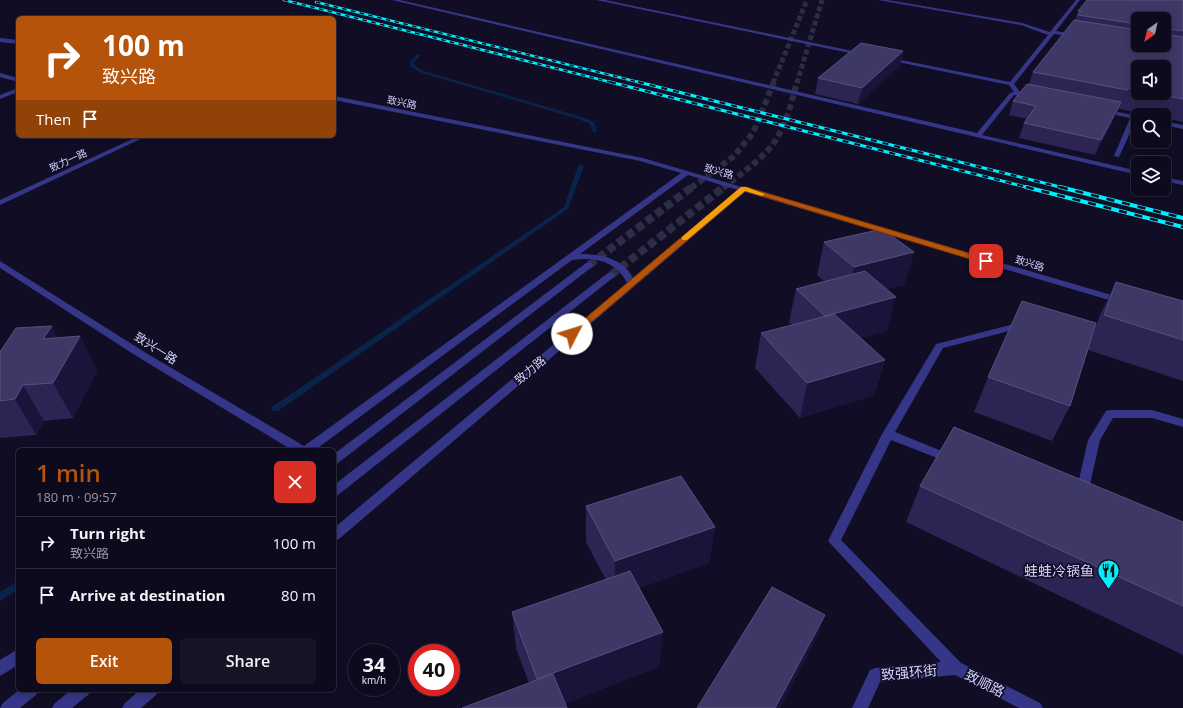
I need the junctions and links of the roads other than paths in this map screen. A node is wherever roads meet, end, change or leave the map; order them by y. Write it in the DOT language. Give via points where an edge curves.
graph roads {
  1 [pos="394,0"];
  2 [pos="598,0"];
  3 [pos="880,0"];
  4 [pos="1078,0"];
  5 [pos="1052,33"];
  6 [pos="1083,37"];
  7 [pos="0,40"];
  8 [pos="16,42"];
  9 [pos="869,55"];
  10 [pos="884,58"];
  11 [pos="0,75"];
  12 [pos="16,79"];
  13 [pos="1011,84"];
  14 [pos="16,91"];
  15 [pos="1018,93"];
  16 [pos="0,97"];
  17 [pos="336,98"];
  18 [pos="1041,98"];
  19 [pos="1095,109"];
  20 [pos="1131,116"];
  21 [pos="1171,124"];
  22 [pos="1131,127"];
  23 [pos="1183,127"];
  24 [pos="978,136"];
  25 [pos="140,138"];
  26 [pos="1117,156"];
  27 [pos="1131,171"];
  28 [pos="687,172"];
  29 [pos="1171,180"];
  30 [pos="1183,183"];
  31 [pos="744,189"];
  32 [pos="0,203"];
  33 [pos="567,259"];
  34 [pos="0,264"];
  35 [pos="589,265"];
  36 [pos="611,275"];
  37 [pos="631,283"];
  38 [pos="1130,304"];
  39 [pos="1024,324"];
  40 [pos="1183,423"];
  41 [pos="888,434"];
  42 [pos="298,448"];
  43 [pos="310,448"];
  44 [pos="336,458"];
  45 [pos="960,463"];
  46 [pos="336,490"];
  47 [pos="1074,495"];
  48 [pos="336,533"];
  49 [pos="16,657"];
  50 [pos="956,668"];
  51 [pos="0,669"];
  52 [pos="29,692"];
  53 [pos="80,692"];
  54 [pos="149,692"];
  55 [pos="8,708"];
  56 [pos="60,708"];
  57 [pos="130,708"];
  58 [pos="860,708"];
  59 [pos="1035,708"];
  1 -- 24 [label="street"];
  2 -- 9 [label="street"];
  3 -- 5 [label="street" via="1022,24"];
  4 -- 5 [label="street"];
  5 -- 6 [label="street"];
  5 -- 13 [label="street"];
  7 -- 8 [label="street"];
  10 -- 13 [label="street"];
  11 -- 12 [label="street"];
  13 -- 15 [label="street"];
  14 -- 16 [label="street"];
  15 -- 18 [label="street"];
  15 -- 24 [label="street" via="1012,94"];
  17 -- 28 [label="street, 致兴路" via="641,159"];
  19 -- 20 [label="street"];
  21 -- 23 [label="street"];
  22 -- 26 [label="street"];
  24 -- 27 [label="street"];
  25 -- 32 [label="street, 致力一路"];
  28 -- 31 [label="street, 致兴路"];
  28 -- 33 [label="street"];
  29 -- 30 [label="street"];
  31 -- 37 [label="street, 致力路"];
  31 -- 38 [label="street, 致兴路"];
  33 -- 37 [label="street" via="588,256 610,261 623,268"];
  33 -- 43 [label="street"];
  34 -- 42 [label="street, 致兴一路" via="142,355"];
  35 -- 44 [label="street"];
  36 -- 46 [label="street, 致力路"];
  37 -- 48 [label="street, 致力路"];
  39 -- 41 [label="street" via="939,346"];
  40 -- 47 [label="street" via="1152,414 1110,414 1094,440 1081,495"];
  41 -- 45 [label="street"];
  41 -- 50 [label="street" via="834,541"];
  49 -- 51 [label="street"];
  50 -- 58 [label="street, 致强环街" via="875,675"];
  50 -- 59 [label="street, 致顺路"];
  52 -- 55 [label="street"];
  53 -- 56 [label="street"];
  54 -- 57 [label="street"];
}
